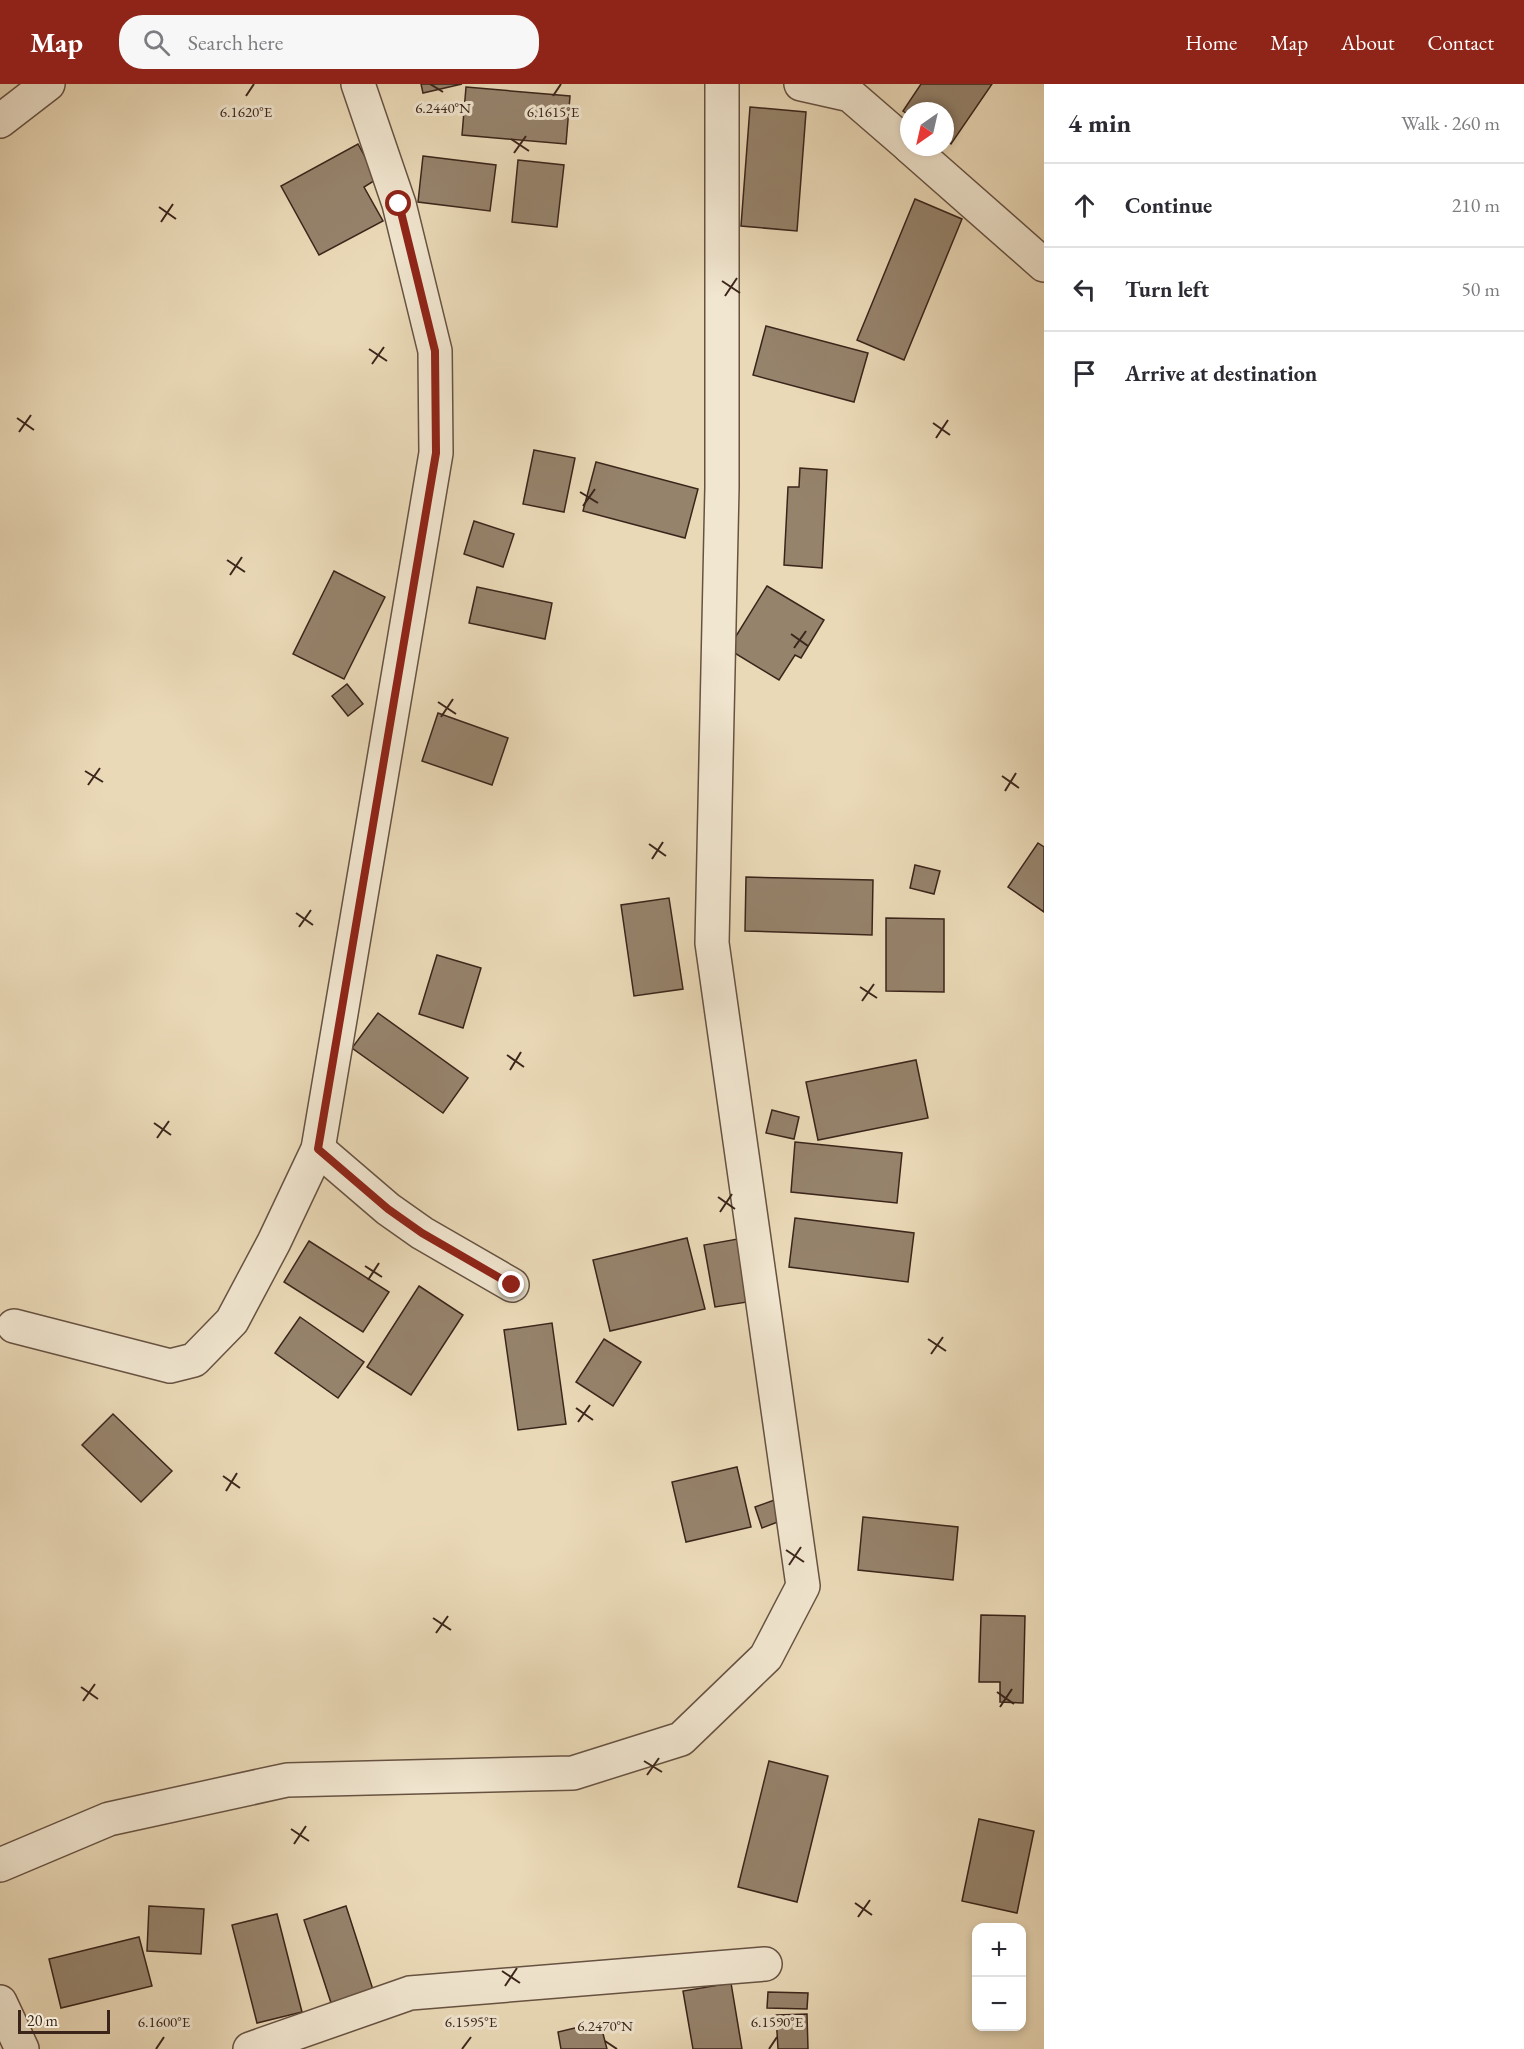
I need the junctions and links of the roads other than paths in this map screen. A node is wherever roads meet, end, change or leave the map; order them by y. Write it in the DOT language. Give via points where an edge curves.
graph roads {
  1 [pos="48,84"];
  2 [pos="358,84"];
  3 [pos="722,84"];
  4 [pos="801,84"];
  5 [pos="854,89"];
  6 [pos="0,121"];
  7 [pos="900,137"];
  8 [pos="920,156"];
  9 [pos="1044,265"];
  10 [pos="318,1149"];
  11 [pos="512,1285"];
  12 [pos="14,1326"];
  13 [pos="0,1865"];
  14 [pos="765,1964"];
  15 [pos="0,2002"];
  16 [pos="22,2049"];
  17 [pos="250,2049"];
  1 -- 6 [label="street"];
  2 -- 10 [label="street" via="399,204 435,351 436,453"];
  3 -- 13 [label="street" via="722,487 712,943 803,1586 766,1657 681,1739 573,1773 287,1780 109,1819"];
  4 -- 5 [label="street"];
  5 -- 7 [label="street"];
  8 -- 9 [label="street"];
  10 -- 11 [label="street" via="422,1233"];
  10 -- 12 [label="street" via="232,1321 195,1360 170,1365"];
  14 -- 17 [label="street" via="410,1993"];
  15 -- 16 [label="street"];
}
